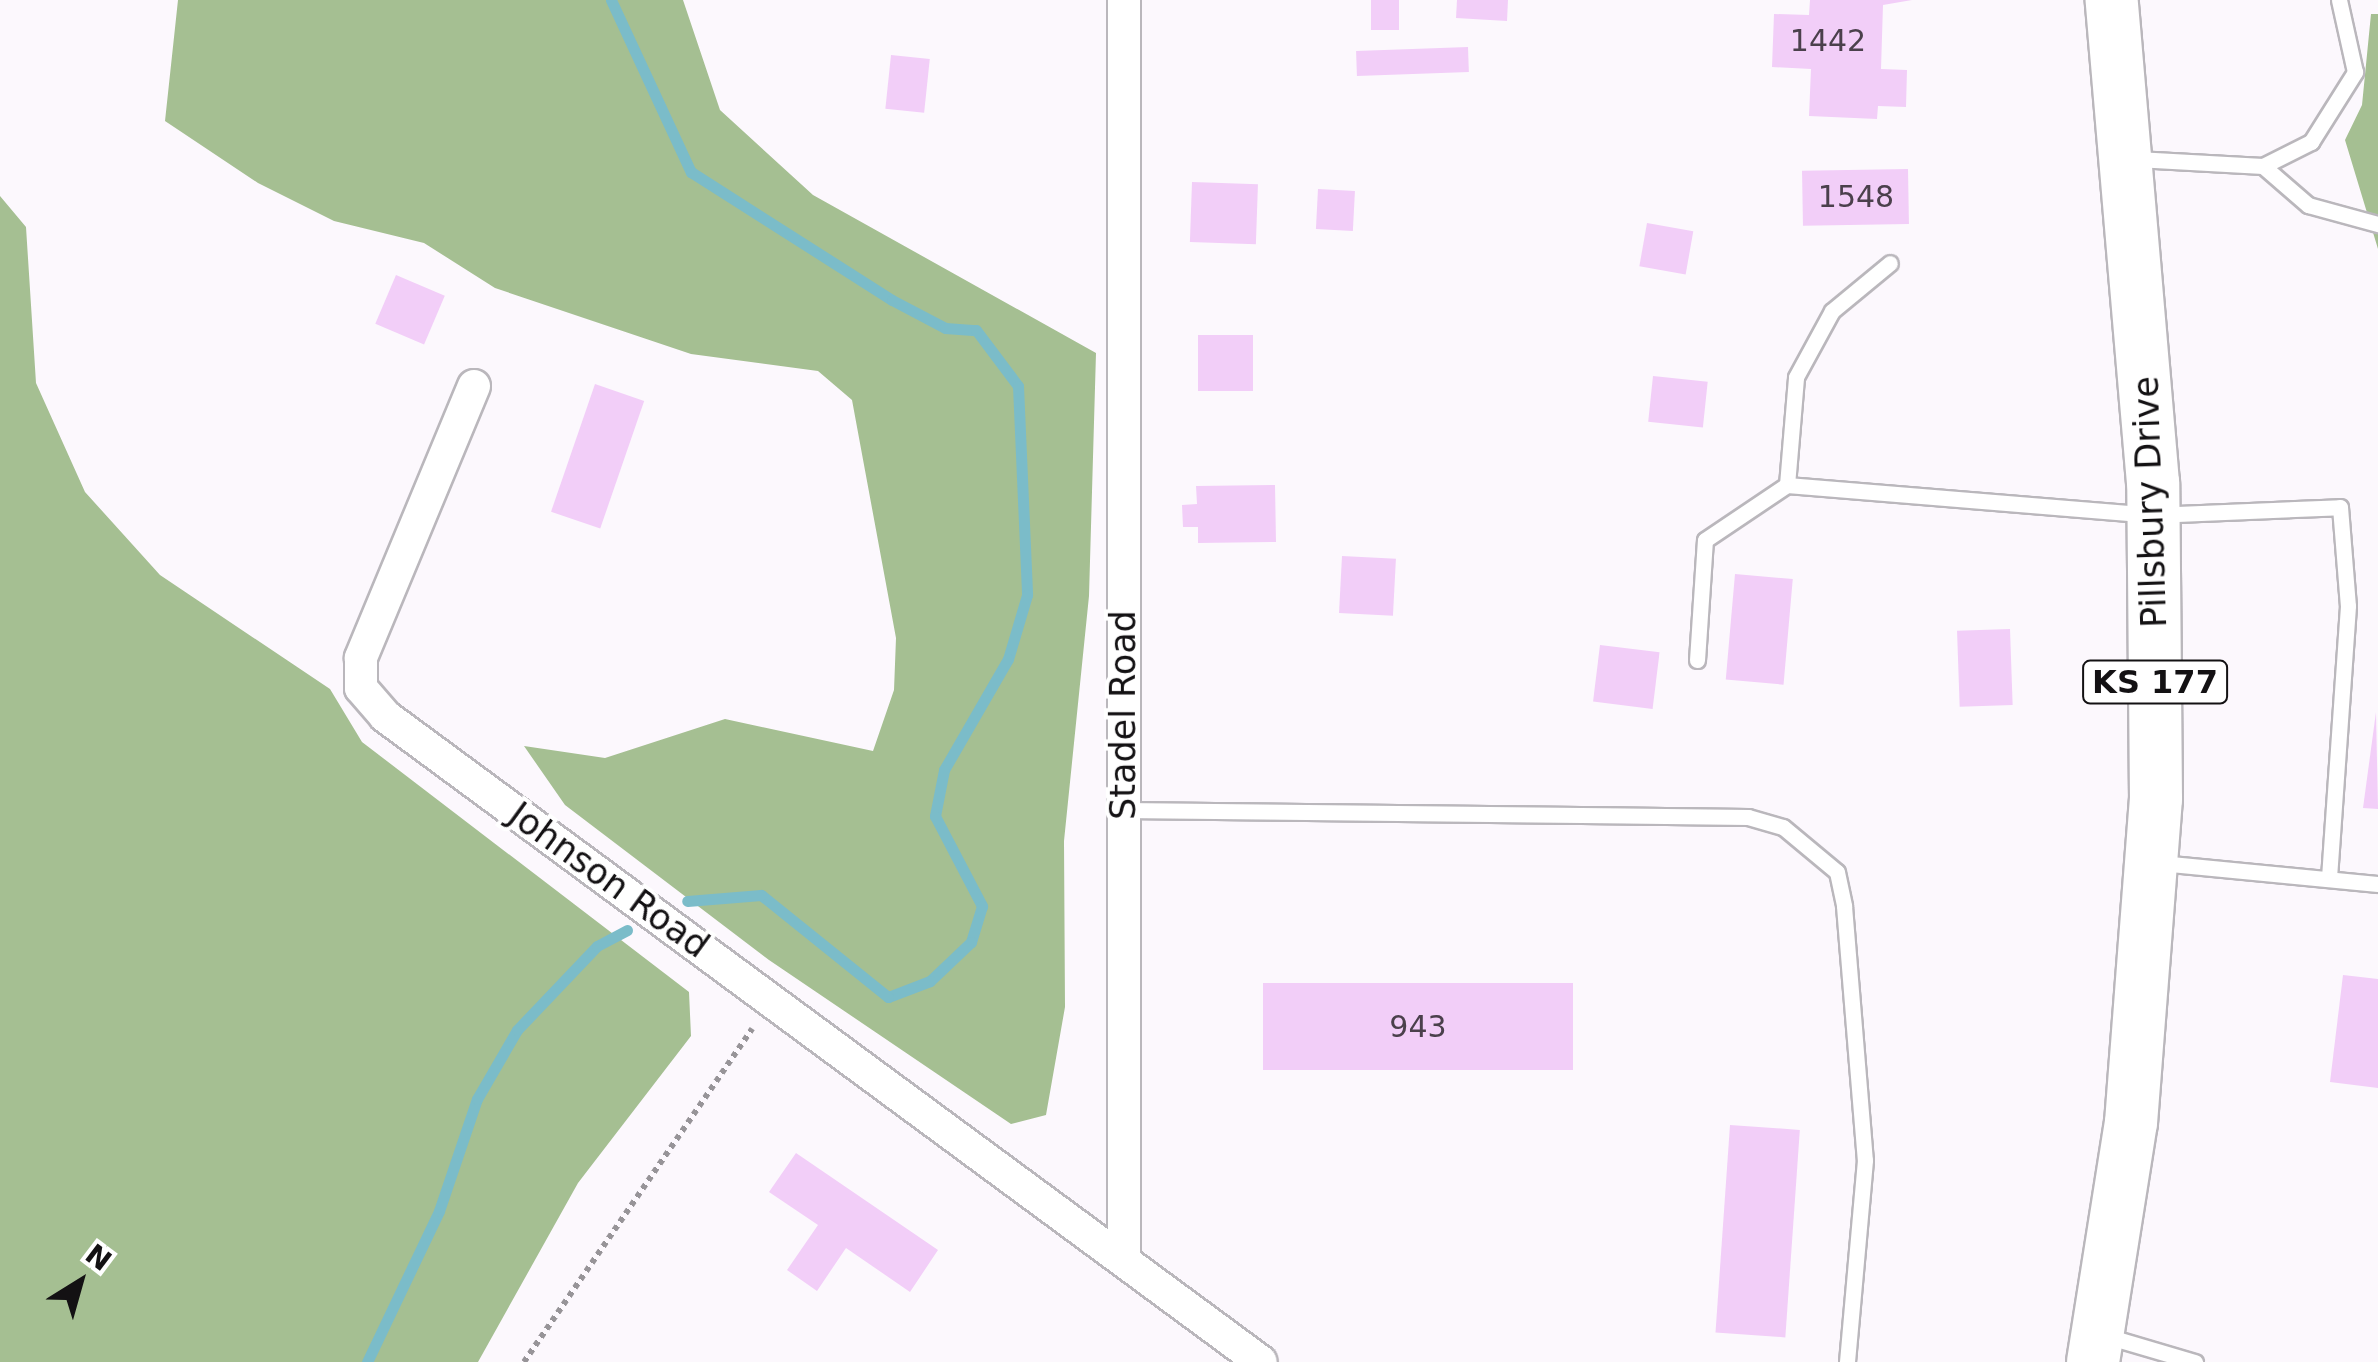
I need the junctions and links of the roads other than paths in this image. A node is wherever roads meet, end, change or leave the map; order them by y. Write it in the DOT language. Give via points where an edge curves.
graph roads {
  1 [pos="1124,0"];
  2 [pos="2112,0"];
  3 [pos="2339,0"];
  4 [pos="2132,158"];
  5 [pos="2263,166"];
  6 [pos="2378,224"];
  7 [pos="1890,262"];
  8 [pos="474,386"];
  9 [pos="1787,485"];
  10 [pos="2153,515"];
  11 [pos="1697,660"];
  12 [pos="1123,810"];
  13 [pos="2151,862"];
  14 [pos="2329,877"];
  15 [pos="2378,884"];
  16 [pos="1124,1258"];
  17 [pos="2095,1348"];
  18 [pos="1261,1362"];
  19 [pos="1847,1362"];
  20 [pos="2195,1362"];
  1 -- 12 [label="street, Stadel Road"];
  2 -- 4 [label="highway, Pillsbury Drive / KS 177"];
  3 -- 5 [label="lane" via="2355,72 2311,142"];
  4 -- 5 [label="lane"];
  4 -- 10 [label="highway, Pillsbury Drive / KS 177"];
  5 -- 6 [label="lane" via="2308,205"];
  7 -- 9 [label="lane" via="1832,311 1796,376"];
  8 -- 16 [label="street, Johnson Road" via="361,658 361,688 386,716"];
  9 -- 10 [label="lane"];
  9 -- 11 [label="lane" via="1705,540"];
  10 -- 13 [label="highway, Pillsbury Drive / KS 177"];
  10 -- 14 [label="lane" via="2340,507 2348,606"];
  12 -- 16 [label="street, Stadel Road"];
  12 -- 19 [label="lane" via="1748,817 1783,827 1837,872 1844,906 1865,1160"];
  13 -- 14 [label="lane"];
  13 -- 17 [label="highway, Pillsbury Drive / KS 177" via="2131,1123"];
  14 -- 15 [label="lane"];
  16 -- 18 [label="street"];
  17 -- 20 [label="lane"];
}
